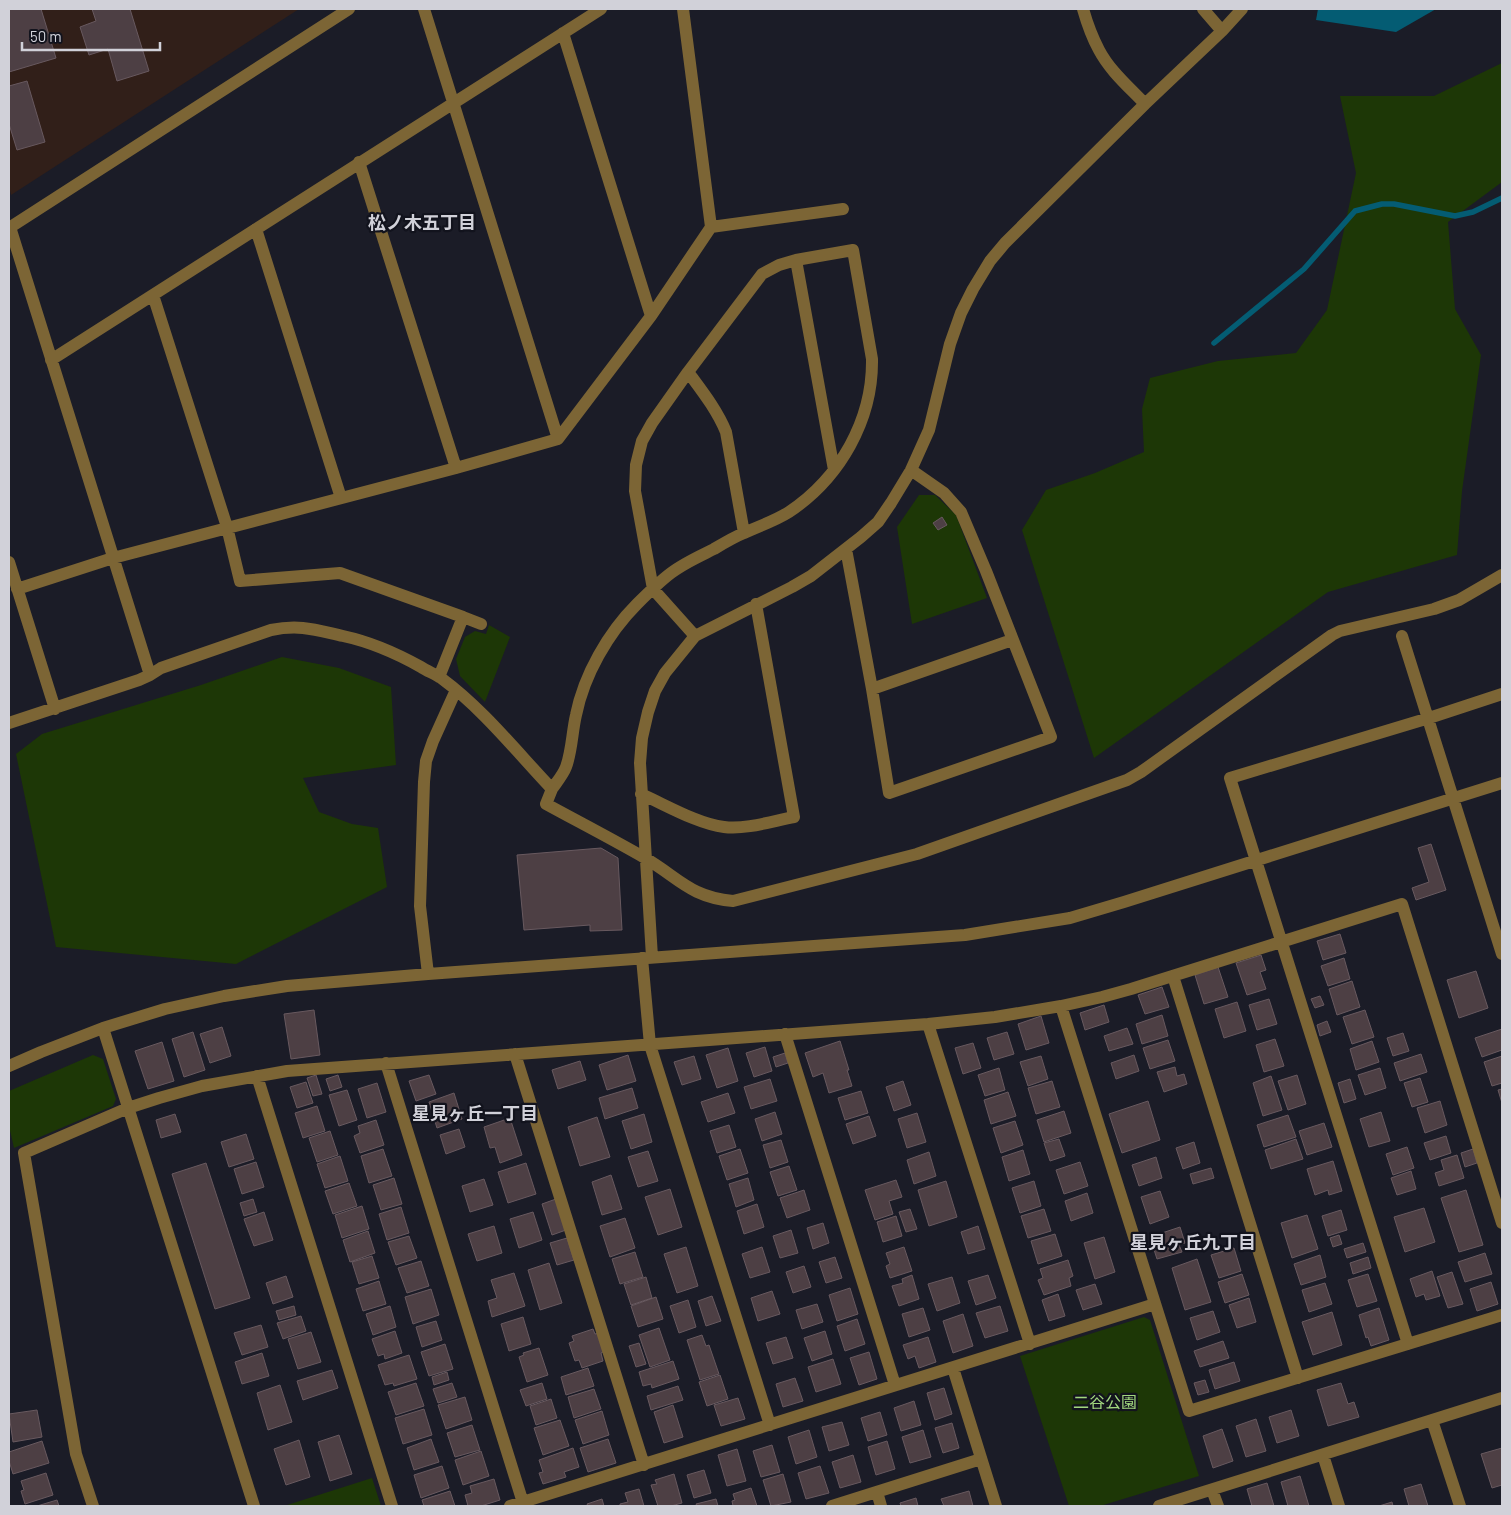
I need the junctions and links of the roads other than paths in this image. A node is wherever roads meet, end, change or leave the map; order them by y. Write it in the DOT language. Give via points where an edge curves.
graph roads {
  1 [pos="349,9"];
  2 [pos="424,9"];
  3 [pos="600,9"];
  4 [pos="683,9"];
  5 [pos="1084,9"];
  6 [pos="1202,9"];
  7 [pos="1242,9"];
  8 [pos="1222,31"];
  9 [pos="563,33"];
  10 [pos="453,103"];
  11 [pos="1145,104"];
  12 [pos="359,162"];
  13 [pos="843,209"];
  14 [pos="711,227"];
  15 [pos="9,228"];
  16 [pos="256,229"];
  17 [pos="796,260"];
  18 [pos="153,296"];
  19 [pos="651,316"];
  20 [pos="51,360"];
  21 [pos="688,372"];
  22 [pos="558,439"];
  23 [pos="456,468"];
  24 [pos="834,470"];
  25 [pos="911,470"];
  26 [pos="341,498"];
  27 [pos="227,527"];
  28 [pos="744,533"];
  29 [pos="846,549"];
  30 [pos="113,558"];
  31 [pos="9,562"];
  32 [pos="1502,575"];
  33 [pos="17,589"];
  34 [pos="653,589"];
  35 [pos="756,604"];
  36 [pos="463,616"];
  37 [pos="481,624"];
  38 [pos="695,636"];
  39 [pos="1402,636"];
  40 [pos="1012,640"];
  41 [pos="150,675"];
  42 [pos="439,677"];
  43 [pos="872,689"];
  44 [pos="456,690"];
  45 [pos="1502,694"];
  46 [pos="55,709"];
  47 [pos="1429,718"];
  48 [pos="9,723"];
  49 [pos="1502,782"];
  50 [pos="552,789"];
  51 [pos="641,794"];
  52 [pos="1453,798"];
  53 [pos="646,859"];
  54 [pos="1256,860"];
  55 [pos="1283,942"];
  56 [pos="1502,954"];
  57 [pos="647,958"];
  58 [pos="428,974"];
  59 [pos="1173,976"];
  60 [pos="1061,1006"];
  61 [pos="928,1024"];
  62 [pos="103,1028"];
  63 [pos="785,1034"];
  64 [pos="650,1044"];
  65 [pos="514,1054"];
  66 [pos="386,1063"];
  67 [pos="9,1066"];
  68 [pos="257,1076"];
  69 [pos="128,1108"];
  70 [pos="1502,1223"];
  71 [pos="1154,1304"];
  72 [pos="1502,1315"];
  73 [pos="1030,1344"];
  74 [pos="1408,1344"];
  75 [pos="953,1368"];
  76 [pos="1298,1378"];
  77 [pos="895,1385"];
  78 [pos="1502,1398"];
  79 [pos="1432,1420"];
  80 [pos="770,1425"];
  81 [pos="1322,1455"];
  82 [pos="981,1459"];
  83 [pos="644,1465"];
  84 [pos="1212,1490"];
  85 [pos="876,1492"];
  86 [pos="519,1505"];
  87 [pos="93,1506"];
  88 [pos="254,1506"];
  89 [pos="392,1506"];
  90 [pos="832,1506"];
  91 [pos="881,1506"];
  92 [pos="996,1506"];
  93 [pos="1159,1506"];
  94 [pos="1218,1506"];
  95 [pos="1339,1506"];
  96 [pos="1460,1506"];
  1 -- 15 [label="street"];
  2 -- 10 [label="street"];
  3 -- 9 [label="street"];
  4 -- 14 [label="street"];
  5 -- 11 [label="street" via="1099,51"];
  6 -- 8 [label="street"];
  7 -- 8 [label="street"];
  8 -- 11 [label="street"];
  9 -- 10 [label="street"];
  9 -- 19 [label="street"];
  10 -- 12 [label="street"];
  10 -- 22 [label="street"];
  11 -- 25 [label="street" via="1005,243 972,289 950,344 929,430"];
  12 -- 16 [label="street"];
  12 -- 23 [label="street"];
  13 -- 14 [label="street"];
  14 -- 19 [label="street"];
  15 -- 20 [label="street"];
  16 -- 18 [label="street"];
  16 -- 26 [label="street"];
  17 -- 21 [label="street" via="762,274"];
  17 -- 24 [label="street"];
  17 -- 24 [label="street" via="853,250 872,374 864,417 850,447"];
  18 -- 20 [label="street"];
  18 -- 27 [label="street"];
  19 -- 22 [label="street"];
  20 -- 30 [label="street"];
  21 -- 28 [label="street" via="726,432"];
  21 -- 34 [label="street" via="652,423 642,441 636,465 635,491"];
  22 -- 23 [label="street"];
  23 -- 26 [label="street"];
  24 -- 28 [label="street" via="823,484 789,512"];
  25 -- 29 [label="street" via="878,522"];
  25 -- 40 [label="street" via="944,493 961,512"];
  26 -- 27 [label="street"];
  27 -- 30 [label="street"];
  27 -- 36 [label="street" via="240,581 340,573"];
  28 -- 34 [label="street" via="677,569"];
  29 -- 35 [label="street" via="811,576"];
  29 -- 43 [label="street"];
  30 -- 33 [label="street"];
  30 -- 41 [label="street"];
  31 -- 33 [label="street"];
  32 -- 53 [label="street" via="1459,600 1434,609 1332,635 1127,780 917,854 733,901 700,894"];
  33 -- 46 [label="street"];
  34 -- 38 [label="street"];
  34 -- 50 [label="street" via="619,625 593,664 576,715 566,768"];
  35 -- 38 [label="street"];
  35 -- 51 [label="street" via="794,817 726,828"];
  36 -- 37 [label="street"];
  36 -- 42 [label="street"];
  38 -- 51 [label="street" via="664,673 652,698 642,738"];
  39 -- 47 [label="street"];
  40 -- 43 [label="street"];
  40 -- 43 [label="street" via="1051,737 889,793"];
  41 -- 42 [label="street" via="161,668 287,627 309,628 358,639 396,654"];
  41 -- 46 [label="street"];
  42 -- 44 [label="street"];
  44 -- 50 [label="street"];
  44 -- 58 [label="street" via="426,761 420,906"];
  45 -- 47 [label="street"];
  46 -- 48 [label="street"];
  47 -- 52 [label="street"];
  47 -- 54 [label="street" via="1230,778"];
  49 -- 52 [label="street"];
  50 -- 53 [label="street" via="546,804"];
  51 -- 53 [label="street"];
  52 -- 54 [label="street"];
  52 -- 56 [label="street"];
  53 -- 57 [label="street"];
  54 -- 55 [label="street"];
  54 -- 57 [label="street" via="1070,918 1008,929 956,936"];
  55 -- 59 [label="street"];
  55 -- 70 [label="street" via="1402,904"];
  55 -- 74 [label="street"];
  57 -- 58 [label="street"];
  57 -- 64 [label="street"];
  58 -- 62 [label="street" via="287,986 224,996 165,1009"];
  59 -- 60 [label="street"];
  59 -- 76 [label="street"];
  60 -- 61 [label="street"];
  60 -- 71 [label="street"];
  61 -- 63 [label="street"];
  61 -- 73 [label="street"];
  62 -- 67 [label="street"];
  62 -- 69 [label="street"];
  63 -- 64 [label="street"];
  63 -- 77 [label="street"];
  64 -- 65 [label="street"];
  64 -- 80 [label="street"];
  65 -- 66 [label="street"];
  65 -- 83 [label="street"];
  66 -- 68 [label="street"];
  66 -- 86 [label="street"];
  68 -- 69 [label="street" via="202,1086"];
  68 -- 89 [label="street"];
  69 -- 87 [label="street" via="24,1153 76,1454"];
  69 -- 88 [label="street"];
  71 -- 73 [label="street"];
  71 -- 76 [label="street" via="1189,1411"];
  72 -- 74 [label="street"];
  73 -- 75 [label="street"];
  74 -- 76 [label="street"];
  75 -- 77 [label="street"];
  75 -- 82 [label="street"];
  77 -- 80 [label="street"];
  78 -- 79 [label="street"];
  79 -- 81 [label="street"];
  79 -- 96 [label="street"];
  80 -- 83 [label="street"];
  81 -- 84 [label="street"];
  81 -- 95 [label="street"];
  82 -- 85 [label="street"];
  82 -- 92 [label="street"];
  83 -- 86 [label="street"];
  84 -- 93 [label="street"];
  84 -- 94 [label="street"];
  85 -- 90 [label="street"];
  85 -- 91 [label="street"];
}
